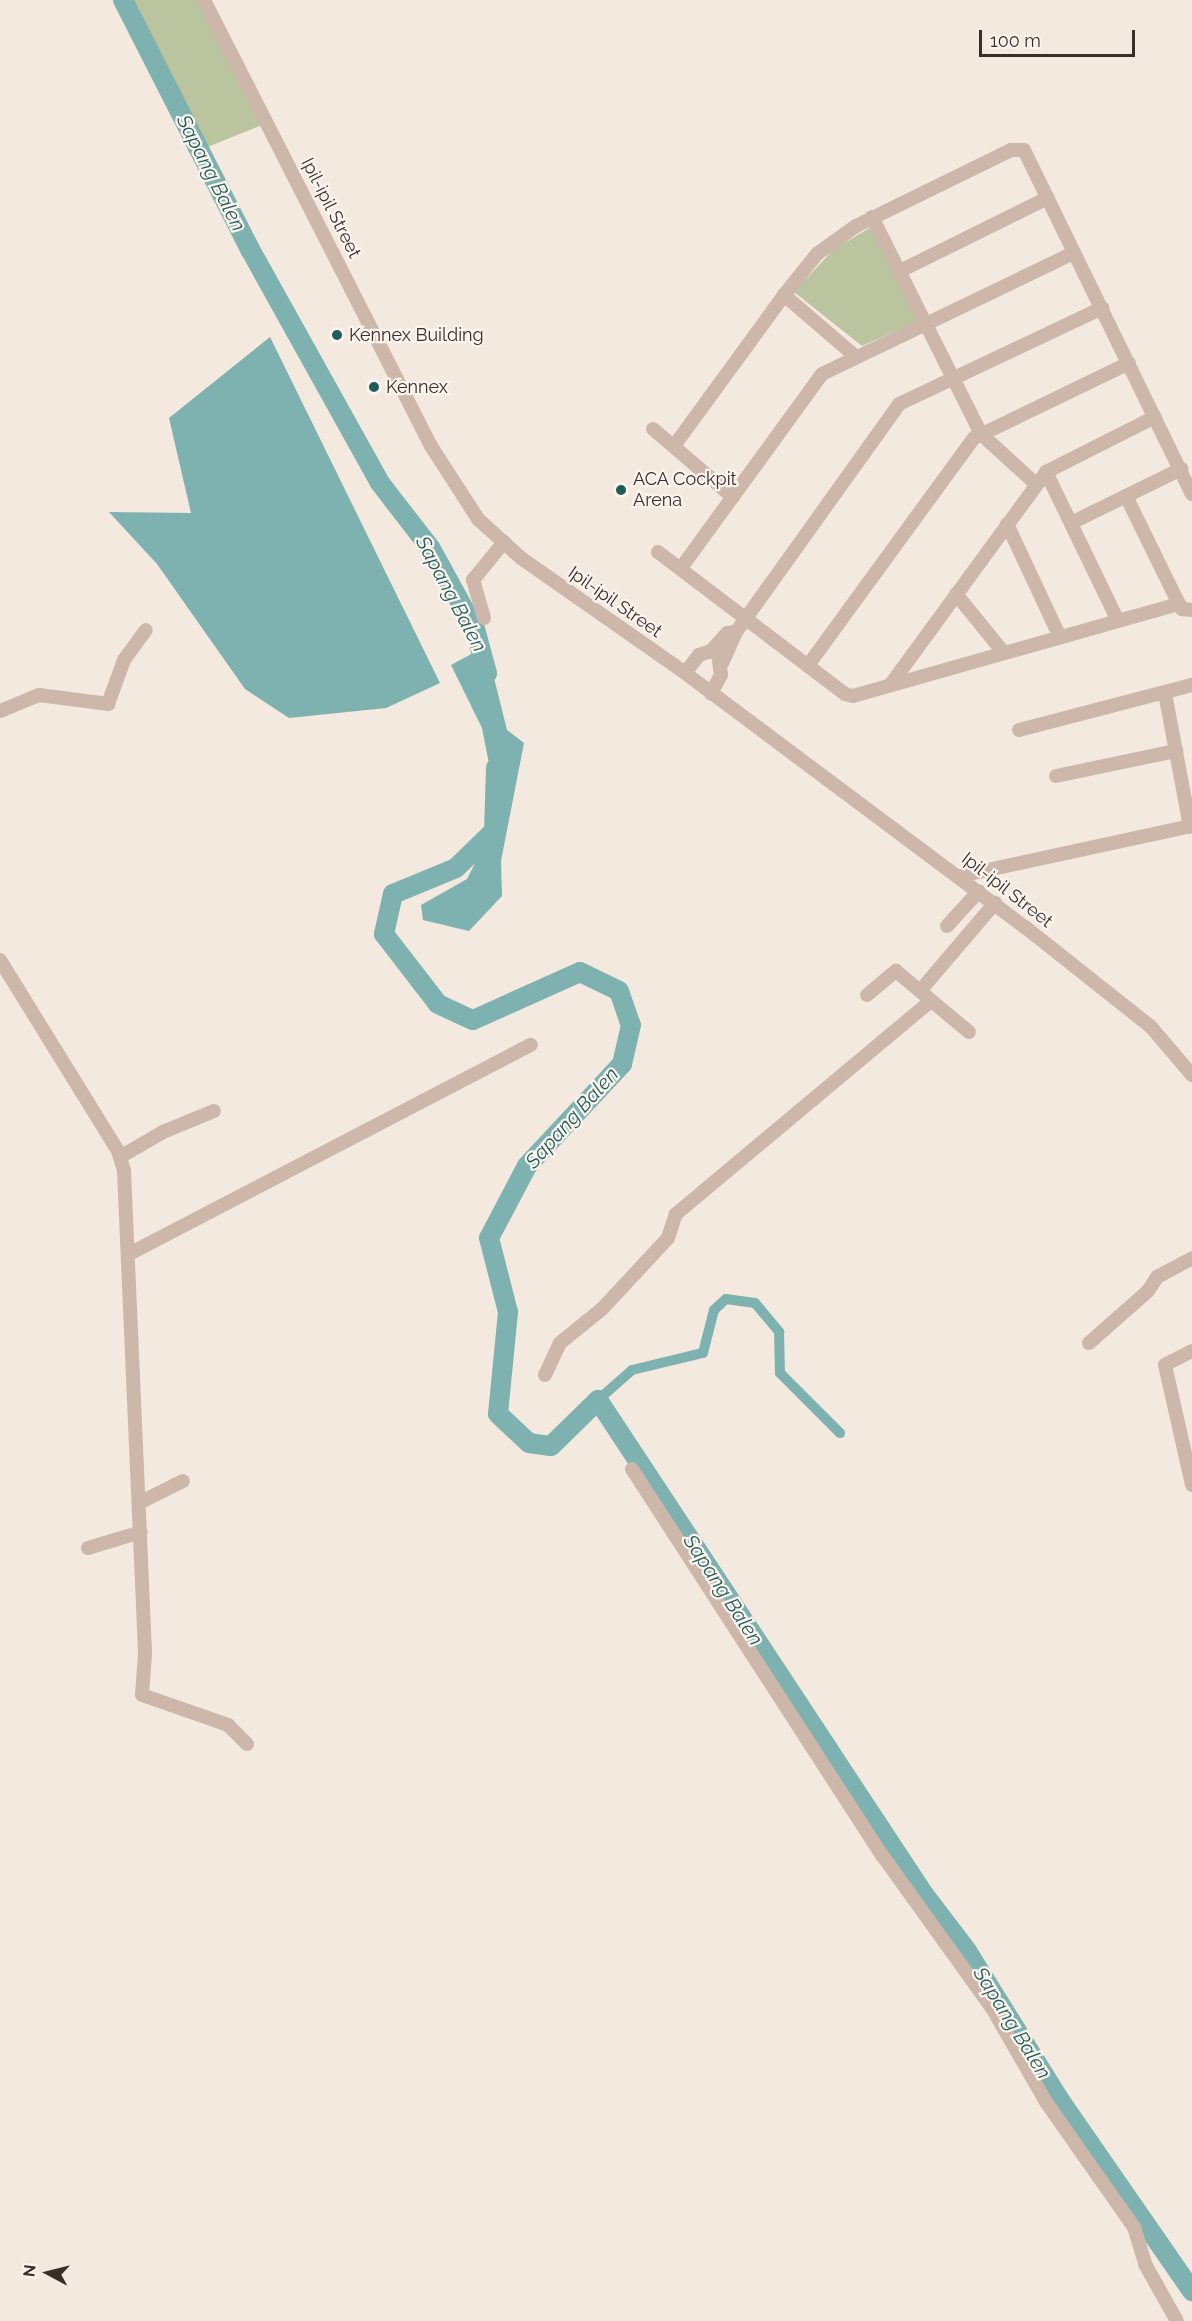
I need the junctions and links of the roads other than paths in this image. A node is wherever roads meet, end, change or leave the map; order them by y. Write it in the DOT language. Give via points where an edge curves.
graph roads {
  1 [pos="204,0"];
  2 [pos="1048,198"];
  3 [pos="872,217"];
  4 [pos="1073,253"];
  5 [pos="900,271"];
  6 [pos="784,295"];
  7 [pos="1102,308"];
  8 [pos="927,322"];
  9 [pos="855,357"];
  10 [pos="1129,363"];
  11 [pos="955,378"];
  12 [pos="1155,417"];
  13 [pos="653,429"];
  14 [pos="981,434"];
  15 [pos="674,446"];
  16 [pos="1181,469"];
  17 [pos="1046,472"];
  18 [pos="1036,484"];
  19 [pos="1192,494"];
  20 [pos="1126,496"];
  21 [pos="733,497"];
  22 [pos="1071,523"];
  23 [pos="1007,524"];
  24 [pos="504,542"];
  25 [pos="658,552"];
  26 [pos="681,568"];
  27 [pos="956,594"];
  28 [pos="1179,604"];
  29 [pos="1192,610"];
  30 [pos="745,616"];
  31 [pos="484,618"];
  32 [pos="1118,621"];
  33 [pos="146,630"];
  34 [pos="736,632"];
  35 [pos="1060,637"];
  36 [pos="711,651"];
  37 [pos="1004,653"];
  38 [pos="722,663"];
  39 [pos="808,664"];
  40 [pos="685,673"];
  41 [pos="891,684"];
  42 [pos="1192,686"];
  43 [pos="711,693"];
  44 [pos="1165,693"];
  45 [pos="0,711"];
  46 [pos="1019,730"];
  47 [pos="1176,751"];
  48 [pos="1056,776"];
  49 [pos="1191,826"];
  50 [pos="960,876"];
  51 [pos="979,891"];
  52 [pos="995,903"];
  53 [pos="947,926"];
  54 [pos="0,960"];
  55 [pos="920,991"];
  56 [pos="867,995"];
  57 [pos="932,1001"];
  58 [pos="969,1032"];
  59 [pos="531,1045"];
  60 [pos="1192,1075"];
  61 [pos="214,1111"];
  62 [pos="120,1157"];
  63 [pos="129,1254"];
  64 [pos="1192,1258"];
  65 [pos="1089,1343"];
  66 [pos="1192,1351"];
  67 [pos="545,1375"];
  68 [pos="632,1469"];
  69 [pos="183,1481"];
  70 [pos="1192,1485"];
  71 [pos="140,1503"];
  72 [pos="141,1532"];
  73 [pos="88,1548"];
  74 [pos="247,1744"];
  75 [pos="1177,2321"];
  1 -- 24 [label="street, Ipil-ipil Street" via="431,446 466,505"];
  2 -- 3 [label="street" via="1027,152 1011,150"];
  2 -- 4 [label="street"];
  2 -- 5 [label="street"];
  3 -- 5 [label="street"];
  3 -- 6 [label="street" via="817,254"];
  4 -- 7 [label="street"];
  4 -- 8 [label="street"];
  5 -- 8 [label="street"];
  6 -- 9 [label="street"];
  6 -- 15 [label="street"];
  7 -- 10 [label="street"];
  7 -- 11 [label="street"];
  8 -- 9 [label="street"];
  8 -- 11 [label="street"];
  9 -- 21 [label="street" via="822,374"];
  10 -- 12 [label="street"];
  10 -- 14 [label="street"];
  11 -- 14 [label="street"];
  11 -- 30 [label="street" via="899,404"];
  12 -- 16 [label="street"];
  12 -- 17 [label="street"];
  13 -- 15 [label="street"];
  14 -- 18 [label="street"];
  14 -- 39 [label="street" via="970,443"];
  15 -- 21 [label="street"];
  16 -- 19 [label="street"];
  16 -- 20 [label="street"];
  17 -- 18 [label="street"];
  17 -- 22 [label="street"];
  18 -- 23 [label="street"];
  20 -- 22 [label="street"];
  20 -- 28 [label="street"];
  21 -- 26 [label="street"];
  22 -- 32 [label="street"];
  23 -- 27 [label="street"];
  23 -- 35 [label="street"];
  24 -- 31 [label="street" via="473,580"];
  24 -- 40 [label="street, Ipil-ipil Street"];
  25 -- 26 [label="street"];
  26 -- 30 [label="street"];
  27 -- 37 [label="street"];
  27 -- 41 [label="street"];
  28 -- 29 [label="street" via="1182,609"];
  28 -- 32 [label="street"];
  30 -- 34 [label="street"];
  30 -- 39 [label="street"];
  32 -- 35 [label="street"];
  33 -- 45 [label="street" via="124,660 108,704 39,694"];
  34 -- 36 [label="street" via="728,633"];
  34 -- 38 [label="street"];
  35 -- 37 [label="street"];
  36 -- 38 [label="street"];
  36 -- 40 [label="street" via="699,655"];
  37 -- 41 [label="street"];
  38 -- 43 [label="street" via="721,675"];
  39 -- 41 [label="street" via="845,694 861,694"];
  40 -- 43 [label="street, Ipil-ipil Street"];
  42 -- 44 [label="street"];
  43 -- 50 [label="street, Ipil-ipil Street"];
  44 -- 46 [label="street"];
  44 -- 47 [label="street"];
  47 -- 48 [label="street"];
  47 -- 49 [label="street"];
  49 -- 50 [label="street"];
  50 -- 51 [label="street, Ipil-ipil Street"];
  51 -- 52 [label="street, Ipil-ipil Street"];
  51 -- 53 [label="street"];
  52 -- 55 [label="street"];
  52 -- 60 [label="street, Ipil-ipil Street" via="1151,1027"];
  54 -- 62 [label="street"];
  55 -- 56 [label="street" via="896,970"];
  55 -- 57 [label="street"];
  57 -- 58 [label="street"];
  57 -- 67 [label="street" via="676,1214 668,1238 602,1309 560,1343"];
  59 -- 63 [label="street"];
  61 -- 62 [label="street" via="163,1132"];
  62 -- 63 [label="street" via="127,1187"];
  63 -- 71 [label="street"];
  64 -- 65 [label="street" via="1156,1277 1148,1291"];
  66 -- 70 [label="street" via="1164,1365"];
  68 -- 75 [label="street" via="709,1593 817,1750 887,1864 992,2008 1046,2102 1134,2227 1145,2264"];
  69 -- 71 [label="street"];
  71 -- 72 [label="street"];
  72 -- 73 [label="street"];
  72 -- 74 [label="street" via="145,1654 142,1695 228,1725"];
}
